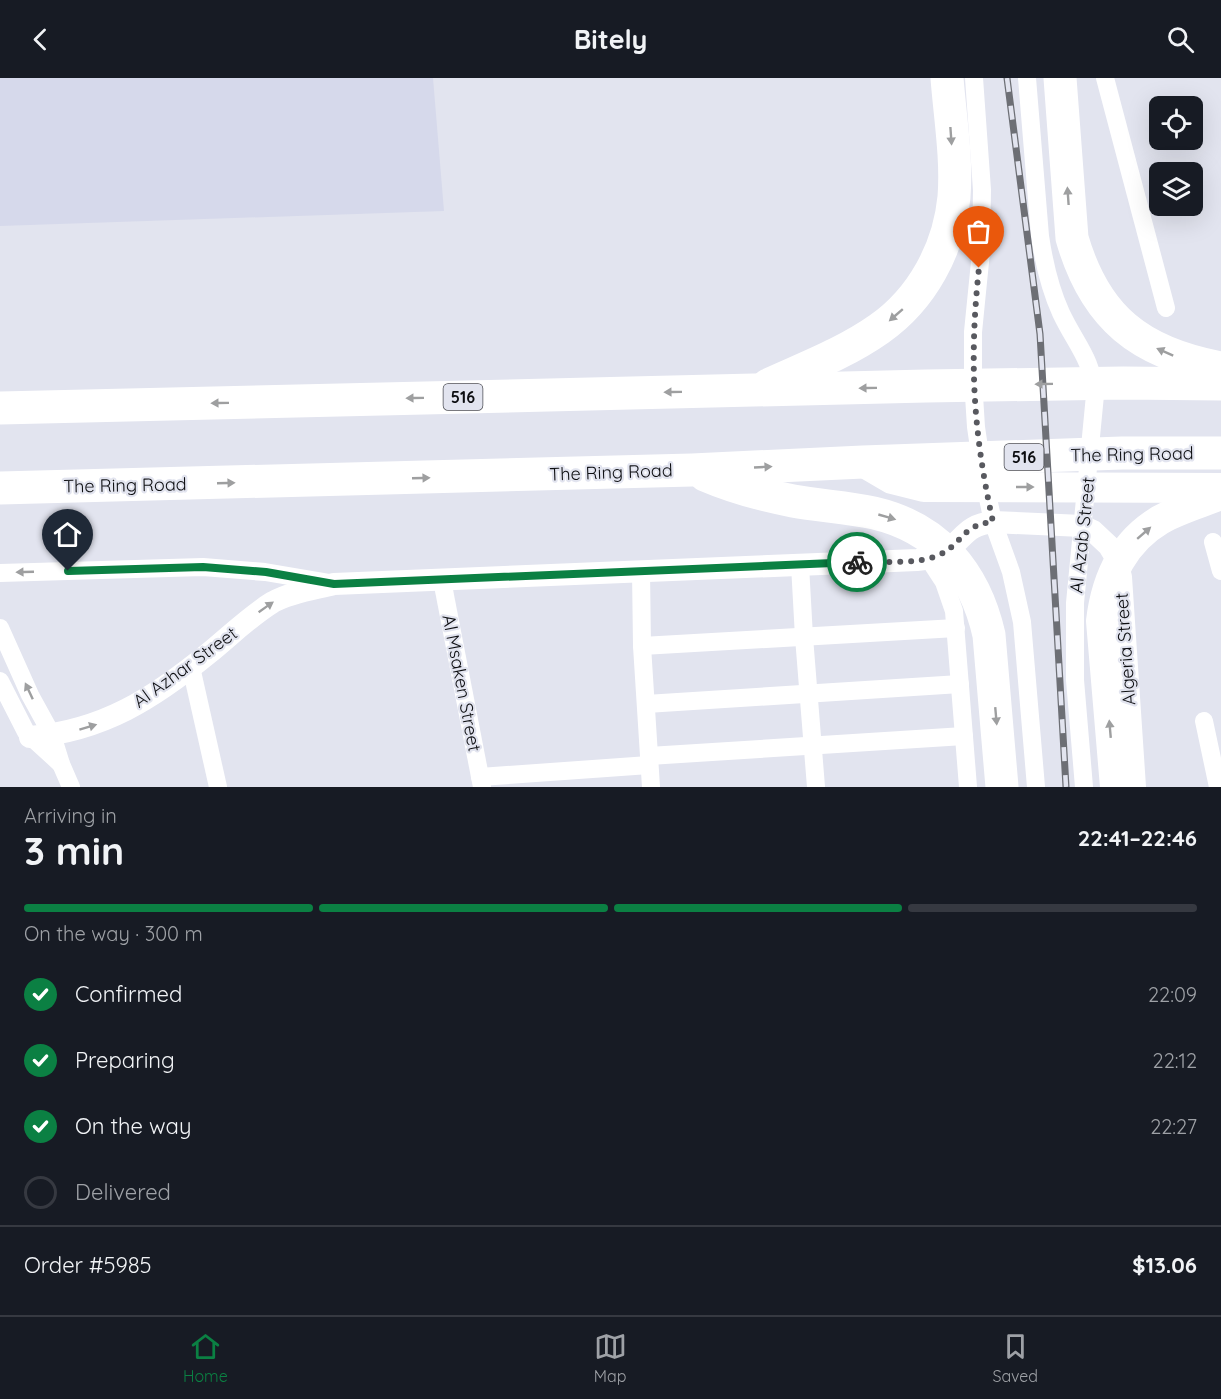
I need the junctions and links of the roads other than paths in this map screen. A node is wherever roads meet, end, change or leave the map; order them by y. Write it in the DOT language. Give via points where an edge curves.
graph roads {
  1 [pos="947,78"];
  2 [pos="974,78"];
  3 [pos="1027,78"];
  4 [pos="1060,78"];
  5 [pos="1105,78"];
  6 [pos="1166,308"];
  7 [pos="1221,368"];
  8 [pos="1221,384"];
  9 [pos="758,390"];
  10 [pos="0,408"];
  11 [pos="1221,453"];
  12 [pos="692,470"];
  13 [pos="925,473"];
  14 [pos="0,488"];
  15 [pos="1221,488"];
  16 [pos="1221,495"];
  17 [pos="993,522"];
  18 [pos="1082,526"];
  19 [pos="929,559"];
  20 [pos="800,565"];
  21 [pos="641,571"];
  22 [pos="0,573"];
  23 [pos="442,580"];
  24 [pos="334,584"];
  25 [pos="0,628"];
  26 [pos="956,628"];
  27 [pos="804,637"];
  28 [pos="642,646"];
  29 [pos="191,668"];
  30 [pos="0,681"];
  31 [pos="960,684"];
  32 [pos="808,694"];
  33 [pos="645,704"];
  34 [pos="1204,721"];
  35 [pos="41,736"];
  36 [pos="964,736"];
  37 [pos="813,746"];
  38 [pos="649,761"];
  39 [pos="481,782"];
  40 [pos="71,787"];
  41 [pos="218,787"];
  42 [pos="651,787"];
  43 [pos="816,787"];
  44 [pos="968,787"];
  45 [pos="1002,787"];
  46 [pos="1036,787"];
  47 [pos="1084,787"];
  48 [pos="1115,787"];
  49 [pos="1135,787"];
  50 [pos="1220,787"];
  1 -- 9 [label="highway, one-way" via="954,196 939,257 923,284 879,329"];
  2 -- 17 [label="street" via="982,221 973,380 976,428"];
  3 -- 18 [label="street, Al Azab Street" via="1043,258 1055,298 1086,357 1094,382 1095,409"];
  7 -- 4 [label="highway, one-way" via="1166,354 1144,342 1105,308 1090,286 1072,238"];
  5 -- 6 [label="street"];
  8 -- 9 [label="highway, 516, one-way"];
  9 -- 10 [label="highway, 516, one-way"];
  11 -- 13 [label="highway, The Ring Road / 516" via="1122,453"];
  12 -- 13 [label="highway, The Ring Road / 516, one-way" via="863,462"];
  14 -- 12 [label="highway, The Ring Road / 516, one-way"];
  12 -- 45 [label="highway, one-way" via="759,494 896,519 935,541 951,556 976,593 989,635"];
  13 -- 15 [label="highway, one-way" via="1125,487"];
  48 -- 16 [label="highway, one-way" via="1101,621 1113,572 1144,531 1161,519"];
  17 -- 18 [label="street"];
  17 -- 19 [label="street, Al Azhar Street" via="968,530 949,549"];
  17 -- 46 [label="street" via="1011,572 1022,622"];
  18 -- 47 [label="street, Al Azab Street" via="1074,642"];
  18 -- 49 [label="street, Algeria Street" via="1109,546 1119,566"];
  19 -- 20 [label="street, Al Azhar Street"];
  19 -- 26 [label="street" via="949,594"];
  20 -- 21 [label="street, Al Azhar Street"];
  20 -- 27 [label="street"];
  21 -- 23 [label="street, Al Azhar Street"];
  21 -- 28 [label="street"];
  24 -- 22 [label="street, Al Azhar Street, one-way" via="266,572 203,567"];
  23 -- 24 [label="street, Al Azhar Street"];
  23 -- 39 [label="street, Al Msaken Street"];
  29 -- 24 [label="street, Al Azhar Street, one-way" via="274,602"];
  35 -- 25 [label="street, one-way" via="30,695"];
  26 -- 27 [label="street"];
  26 -- 31 [label="street"];
  27 -- 28 [label="street"];
  27 -- 32 [label="street"];
  28 -- 33 [label="street"];
  35 -- 29 [label="street, Al Azhar Street, one-way" via="86,728 117,715"];
  29 -- 41 [label="street"];
  30 -- 35 [label="street" via="20,723"];
  31 -- 32 [label="street"];
  31 -- 36 [label="street"];
  32 -- 33 [label="street"];
  32 -- 37 [label="street"];
  33 -- 38 [label="street"];
  34 -- 50 [label="street"];
  35 -- 40 [label="street" via="61,764"];
  36 -- 37 [label="street"];
  36 -- 44 [label="street"];
  37 -- 38 [label="street"];
  37 -- 43 [label="street"];
  38 -- 39 [label="street"];
  38 -- 42 [label="street"];
}
